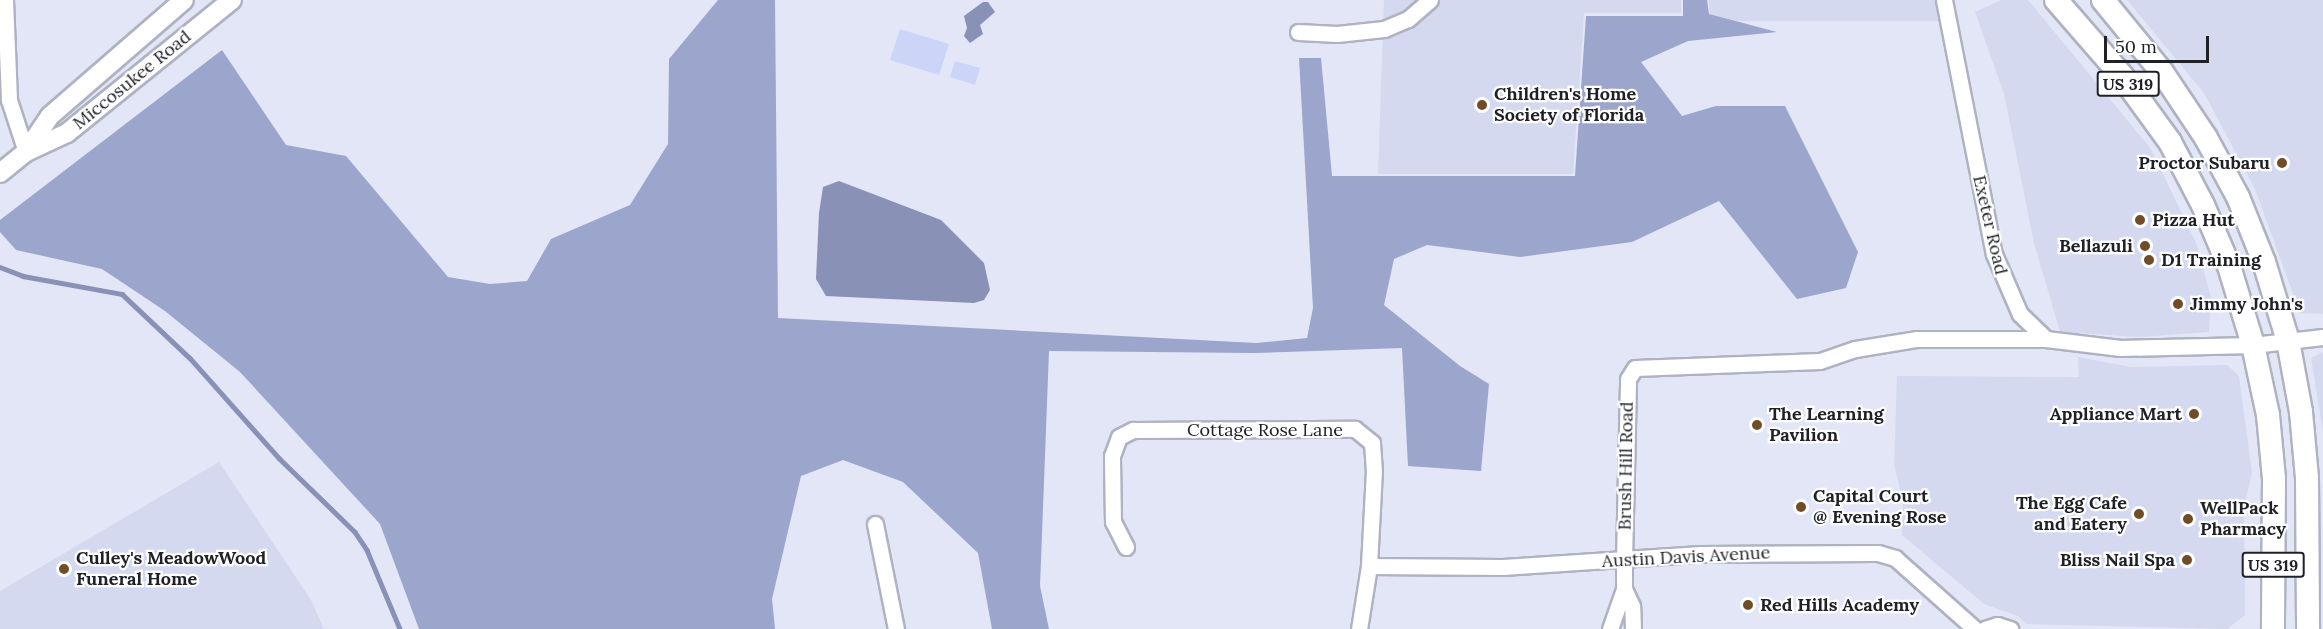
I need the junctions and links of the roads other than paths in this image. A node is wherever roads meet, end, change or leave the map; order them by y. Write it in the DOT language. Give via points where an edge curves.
graph roads {
  1 [pos="5,0"];
  2 [pos="184,0"];
  3 [pos="232,0"];
  4 [pos="1430,0"];
  5 [pos="1944,0"];
  6 [pos="2056,0"];
  7 [pos="2103,0"];
  8 [pos="1298,32"];
  9 [pos="26,152"];
  10 [pos="0,173"];
  11 [pos="2323,337"];
  12 [pos="2046,339"];
  13 [pos="2288,341"];
  14 [pos="2253,345"];
  15 [pos="875,524"];
  16 [pos="1126,547"];
  17 [pos="1624,560"];
  18 [pos="1369,567"];
  19 [pos="1624,589"];
  20 [pos="896,629"];
  21 [pos="1359,629"];
  22 [pos="1610,629"];
  23 [pos="1633,629"];
  24 [pos="1976,629"];
  25 [pos="1985,629"];
  26 [pos="2010,629"];
  27 [pos="2273,629"];
  28 [pos="2308,629"];
  1 -- 9 [label="street" via="9,100"];
  2 -- 9 [label="street, Miccosukee Road" via="50,116"];
  3 -- 9 [label="street, Miccosukee Road" via="67,133"];
  4 -- 8 [label="street" via="1408,19 1384,29 1337,34"];
  5 -- 12 [label="street, Exeter Road" via="1994,254 2020,314"];
  6 -- 14 [label="main road, US 319" via="2122,76 2170,142 2204,205 2229,266"];
  7 -- 13 [label="main road, US 319" via="2162,72 2206,138 2238,197 2264,262"];
  9 -- 10 [label="street, Miccosukee Road"];
  11 -- 13 [label="street"];
  12 -- 14 [label="street" via="2120,348"];
  12 -- 17 [label="street, Brush Hill Road" via="1917,339 1855,349 1820,361 1635,368 1628,379"];
  13 -- 14 [label="street"];
  13 -- 28 [label="main road, US 319" via="2301,412 2307,478"];
  14 -- 27 [label="main road, US 319" via="2268,415 2274,478"];
  15 -- 20 [label="street"];
  16 -- 18 [label="street, Cottage Rose Lane" via="1113,522 1112,456 1119,437 1133,430 1355,429 1372,443 1373,452"];
  17 -- 18 [label="street, Austin Davis Avenue" via="1503,567"];
  17 -- 19 [label="street, Brush Hill Road"];
  17 -- 24 [label="street, Austin Davis Avenue" via="1721,553 1878,553 1895,558"];
  18 -- 21 [label="street, Cottage Rose Lane"];
  19 -- 22 [label="street, Brush Hill Road"];
  19 -- 23 [label="street, Brush Hill Road" via="1632,606"];
  25 -- 26 [label="street" via="1997,625"];
}
